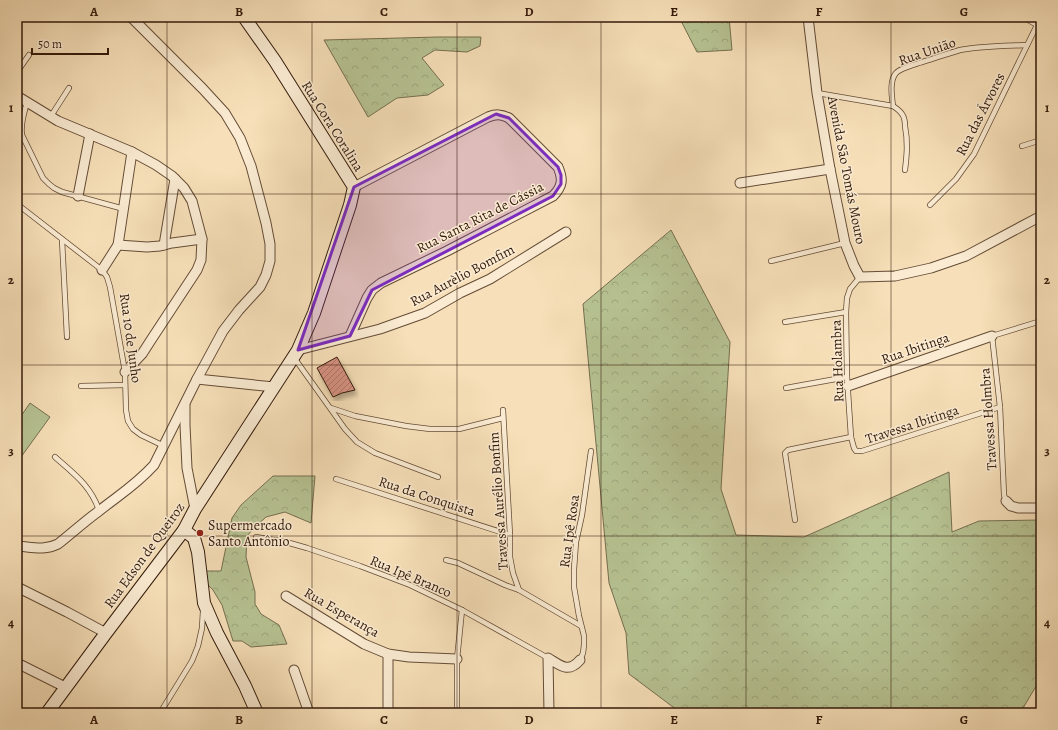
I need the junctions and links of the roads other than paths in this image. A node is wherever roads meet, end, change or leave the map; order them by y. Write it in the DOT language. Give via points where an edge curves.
graph roads {
  1 [pos="131,17"];
  2 [pos="244,17"];
  3 [pos="808,17"];
  4 [pos="1023,17"];
  5 [pos="1039,26"];
  6 [pos="1027,44"];
  7 [pos="29,55"];
  8 [pos="17,72"];
  9 [pos="69,88"];
  10 [pos="817,93"];
  11 [pos="17,96"];
  12 [pos="27,102"];
  13 [pos="893,106"];
  14 [pos="51,116"];
  15 [pos="90,134"];
  16 [pos="1041,140"];
  17 [pos="1022,146"];
  18 [pos="132,152"];
  19 [pos="830,169"];
  20 [pos="905,170"];
  21 [pos="175,179"];
  22 [pos="740,183"];
  23 [pos="354,187"];
  24 [pos="78,196"];
  25 [pos="17,204"];
  26 [pos="930,205"];
  27 [pos="124,209"];
  28 [pos="1041,216"];
  29 [pos="566,232"];
  30 [pos="202,239"];
  31 [pos="62,240"];
  32 [pos="845,243"];
  33 [pos="118,245"];
  34 [pos="164,245"];
  35 [pos="771,261"];
  36 [pos="102,270"];
  37 [pos="860,277"];
  38 [pos="846,312"];
  39 [pos="1041,321"];
  40 [pos="785,322"];
  41 [pos="350,336"];
  42 [pos="992,336"];
  43 [pos="67,337"];
  44 [pos="296,354"];
  45 [pos="125,372"];
  46 [pos="197,379"];
  47 [pos="847,382"];
  48 [pos="125,385"];
  49 [pos="81,386"];
  50 [pos="274,387"];
  51 [pos="786,388"];
  52 [pos="186,402"];
  53 [pos="1000,407"];
  54 [pos="331,408"];
  55 [pos="503,410"];
  56 [pos="503,418"];
  57 [pos="851,437"];
  58 [pos="164,446"];
  59 [pos="854,448"];
  60 [pos="591,451"];
  61 [pos="55,457"];
  62 [pos="438,476"];
  63 [pos="336,479"];
  64 [pos="1006,501"];
  65 [pos="1041,508"];
  66 [pos="195,509"];
  67 [pos="99,510"];
  68 [pos="794,520"];
  69 [pos="184,530"];
  70 [pos="510,535"];
  71 [pos="256,537"];
  72 [pos="17,546"];
  73 [pos="446,560"];
  74 [pos="17,587"];
  75 [pos="519,590"];
  76 [pos="286,596"];
  77 [pos="204,603"];
  78 [pos="462,610"];
  79 [pos="581,626"];
  80 [pos="106,633"];
  81 [pos="388,654"];
  82 [pos="548,658"];
  83 [pos="457,659"];
  84 [pos="580,660"];
  85 [pos="17,663"];
  86 [pos="294,670"];
  87 [pos="65,687"];
  88 [pos="550,712"];
  89 [pos="47,713"];
  90 [pos="160,713"];
  91 [pos="257,713"];
  92 [pos="309,713"];
  93 [pos="388,713"];
  94 [pos="457,713"];
  1 -- 46 [label="street" via="225,113 240,138 251,166 270,244 270,261 260,287 223,331"];
  2 -- 23 [label="street, Rua Cora Coralina" via="275,61"];
  3 -- 10 [label="street, Avenida São Tomás Mouro"];
  4 -- 5 [label="lane"];
  5 -- 6 [label="lane, Rua das Árvores"];
  6 -- 13 [label="lane, Rua União" via="961,50 904,69 893,77"];
  6 -- 26 [label="lane, Rua das Árvores" via="974,154 956,179"];
  7 -- 8 [label="lane"];
  9 -- 14 [label="lane"];
  10 -- 13 [label="lane"];
  10 -- 19 [label="street, Avenida São Tomás Mouro"];
  11 -- 12 [label="street"];
  12 -- 14 [label="street"];
  12 -- 24 [label="lane" via="20,128 44,178 54,188"];
  13 -- 20 [label="lane" via="903,114 904,119 908,141"];
  14 -- 15 [label="street"];
  15 -- 18 [label="street"];
  15 -- 24 [label="street"];
  16 -- 17 [label="lane"];
  18 -- 21 [label="street"];
  18 -- 27 [label="street"];
  19 -- 22 [label="street"];
  19 -- 32 [label="street, Avenida São Tomás Mouro"];
  21 -- 30 [label="street" via="192,201"];
  21 -- 34 [label="street"];
  23 -- 41 [label="street, Rua Santa Rita de Cássia" via="496,114 503,114 509,118 558,166 561,175 561,184 552,196 381,283 367,298"];
  23 -- 44 [label="street, Rua Cora Coralina" via="314,313"];
  24 -- 27 [label="lane"];
  25 -- 31 [label="lane"];
  27 -- 33 [label="street"];
  28 -- 37 [label="street" via="966,256 931,268 895,276"];
  29 -- 41 [label="street, Rua Aurèlio Bomfim" via="490,279 425,312"];
  30 -- 34 [label="street"];
  30 -- 45 [label="street" via="201,260 197,270 142,354"];
  31 -- 36 [label="lane"];
  31 -- 43 [label="lane"];
  32 -- 35 [label="lane"];
  32 -- 37 [label="street, Avenida São Tomás Mouro"];
  33 -- 34 [label="street"];
  33 -- 36 [label="street"];
  36 -- 45 [label="lane, Rua 10 de Junho" via="110,287"];
  37 -- 38 [label="lane, Rua Holambra" via="850,289"];
  38 -- 40 [label="lane"];
  38 -- 47 [label="lane, Rua Holambra"];
  39 -- 42 [label="lane"];
  41 -- 44 [label="street, Rua Aurèlio Bomfim"];
  42 -- 47 [label="street, Rua Ibitinga"];
  42 -- 53 [label="lane, Travessa Holmbra"];
  44 -- 50 [label="street, Rua Edson de Queiroz"];
  44 -- 54 [label="lane"];
  45 -- 48 [label="lane, Rua 10 de Junho"];
  46 -- 50 [label="street"];
  46 -- 52 [label="street"];
  47 -- 51 [label="lane"];
  47 -- 57 [label="lane, Rua Holambra"];
  48 -- 49 [label="lane"];
  48 -- 58 [label="lane, Rua 10 de Junho" via="126,410 133,429 141,436"];
  50 -- 66 [label="street, Rua Edson de Queiroz"];
  52 -- 58 [label="street"];
  52 -- 66 [label="street" via="184,424 187,468"];
  53 -- 59 [label="lane, Travessa Ibitinga" via="862,451 856,451"];
  53 -- 64 [label="lane, Travessa Holmbra"];
  54 -- 56 [label="lane" via="355,416 430,429 459,428"];
  54 -- 62 [label="lane" via="357,442 375,452"];
  55 -- 56 [label="lane, Travessa Aurélio Bonfim"];
  56 -- 70 [label="lane, Travessa Aurélio Bonfim"];
  57 -- 59 [label="lane, Rua Holambra"];
  57 -- 68 [label="lane" via="784,453"];
  58 -- 67 [label="street" via="154,465 143,477"];
  60 -- 79 [label="lane, Rua Ipê Rosa" via="574,569 574,587"];
  61 -- 67 [label="lane" via="85,484 96,500"];
  63 -- 70 [label="lane, Rua da Conquista"];
  64 -- 65 [label="street" via="1018,508"];
  66 -- 69 [label="street, Rua Edson de Queiroz"];
  67 -- 72 [label="street" via="51,548"];
  69 -- 77 [label="street" via="194,538 198,552"];
  69 -- 80 [label="street, Rua Edson de Queiroz"];
  70 -- 75 [label="lane, Travessa Aurélio Bonfim" via="510,557"];
  71 -- 78 [label="lane, Rua Ipê Branco" via="286,542 360,566 410,585"];
  73 -- 75 [label="lane"];
  74 -- 80 [label="street"];
  75 -- 79 [label="lane"];
  76 -- 81 [label="street, Rua Esperança" via="364,644"];
  77 -- 90 [label="lane" via="198,646 192,661"];
  77 -- 91 [label="street"];
  78 -- 82 [label="lane, Rua Ipê Branco"];
  78 -- 83 [label="lane"];
  79 -- 84 [label="lane, Rua Ipê Rosa" via="584,645"];
  80 -- 87 [label="street, Rua Edson de Queiroz"];
  81 -- 83 [label="street, Rua Esperança"];
  81 -- 93 [label="street"];
  82 -- 84 [label="street" via="570,668 576,666"];
  82 -- 88 [label="street"];
  83 -- 94 [label="lane"];
  85 -- 87 [label="street"];
  86 -- 92 [label="street"];
  87 -- 89 [label="street, Rua Edson de Queiroz"];
}
